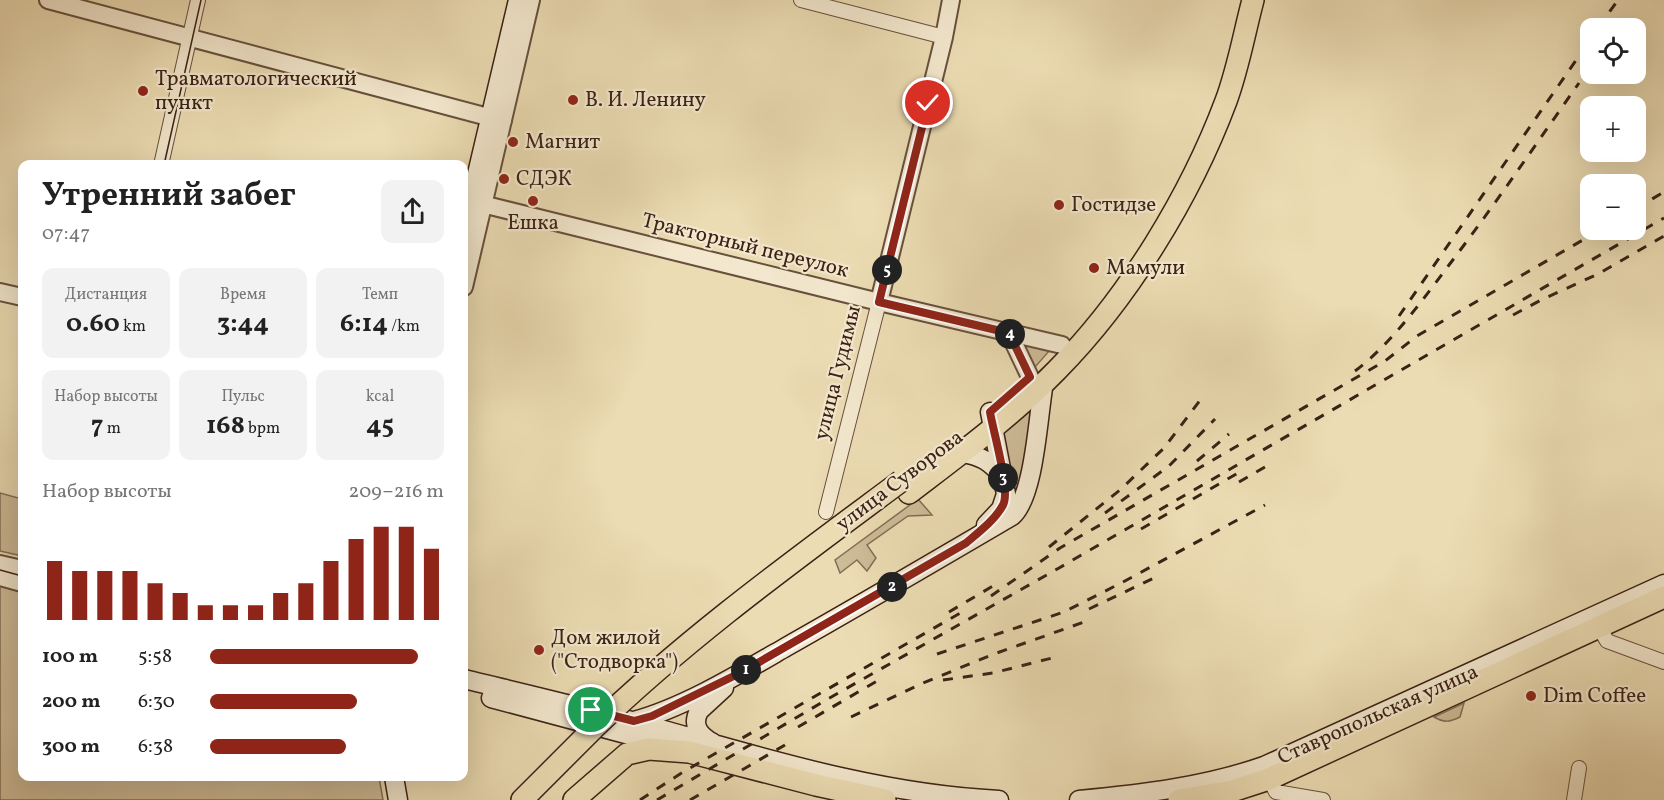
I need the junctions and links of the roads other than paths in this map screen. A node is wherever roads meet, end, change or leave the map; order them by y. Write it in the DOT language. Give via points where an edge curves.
graph roads {
  1 [pos="48,0"];
  2 [pos="198,0"];
  3 [pos="518,0"];
  4 [pos="531,0"];
  5 [pos="801,0"];
  6 [pos="951,0"];
  7 [pos="1238,0"];
  8 [pos="1252,0"];
  9 [pos="189,37"];
  10 [pos="944,37"];
  11 [pos="497,119"];
  12 [pos="162,160"];
  13 [pos="477,203"];
  14 [pos="468,221"];
  15 [pos="468,261"];
  16 [pos="0,292"];
  17 [pos="18,296"];
  18 [pos="879,302"];
  19 [pos="1009,333"];
  20 [pos="1067,349"];
  21 [pos="1037,380"];
  22 [pos="991,420"];
  23 [pos="961,453"];
  24 [pos="1003,478"];
  25 [pos="905,487"];
  26 [pos="1015,499"];
  27 [pos="826,512"];
  28 [pos="0,564"];
  29 [pos="18,568"];
  30 [pos="0,578"];
  31 [pos="18,582"];
  32 [pos="1664,584"];
  33 [pos="1664,597"];
  34 [pos="1596,622"];
  35 [pos="1664,662"];
  36 [pos="742,672"];
  37 [pos="468,680"];
  38 [pos="468,692"];
  39 [pos="634,721"];
  40 [pos="723,747"];
  41 [pos="689,752"];
  42 [pos="1578,768"];
  43 [pos="1266,773"];
  44 [pos="395,781"];
  45 [pos="405,781"];
  46 [pos="398,800"];
  47 [pos="407,800"];
  48 [pos="522,800"];
  49 [pos="542,800"];
  50 [pos="574,800"];
  51 [pos="885,800"];
  52 [pos="999,800"];
  53 [pos="1079,800"];
  54 [pos="1179,800"];
  55 [pos="1323,800"];
  56 [pos="1574,800"];
  1 -- 9 [label="street"];
  2 -- 9 [label="street"];
  3 -- 11 [label="main road"];
  4 -- 11 [label="street"];
  5 -- 10 [label="street"];
  6 -- 10 [label="street, улица Гудимы"];
  7 -- 20 [label="main road, улица Суворова" via="1224,62 1201,130 1131,257"];
  8 -- 20 [label="main road, улица Суворова" via="1227,99 1181,198 1130,282"];
  9 -- 11 [label="street"];
  9 -- 12 [label="street"];
  10 -- 18 [label="street, улица Гудимы"];
  11 -- 13 [label="main road"];
  13 -- 14 [label="main road"];
  13 -- 15 [label="street"];
  13 -- 18 [label="street, Тракторный переулок"];
  16 -- 17 [label="street"];
  18 -- 19 [label="street, Тракторный переулок"];
  18 -- 27 [label="street, улица Гудимы"];
  19 -- 20 [label="street, Тракторный переулок"];
  19 -- 21 [label="street"];
  20 -- 21 [label="main road, улица Суворова"];
  21 -- 22 [label="main road, улица Суворова"];
  21 -- 26 [label="main road" via="1031,473"];
  22 -- 23 [label="main road, улица Суворова"];
  22 -- 24 [label="main road"];
  22 -- 25 [label="main road, улица Суворова"];
  23 -- 24 [label="main road" via="984,458"];
  23 -- 25 [label="main road, улица Суворова"];
  24 -- 26 [label="main road"];
  25 -- 48 [label="main road, улица Суворова, bridge" via="751,593 685,645 611,710"];
  25 -- 49 [label="main road, улица Суворова" via="690,658 616,724"];
  26 -- 36 [label="main road" via="966,543"];
  28 -- 29 [label="street"];
  30 -- 31 [label="street"];
  32 -- 34 [label="main road, Ставропольская улица"];
  33 -- 34 [label="main road, Ставропольская улица"];
  34 -- 35 [label="street" via="1607,641"];
  34 -- 43 [label="main road, Ставропольская улица"];
  36 -- 39 [label="main road" via="657,714"];
  36 -- 40 [label="main road" via="696,716 699,734"];
  37 -- 39 [label="main road"];
  38 -- 41 [label="main road"];
  39 -- 40 [label="main road"];
  40 -- 52 [label="main road" via="863,782"];
  41 -- 50 [label="main road" via="649,749 627,753"];
  41 -- 51 [label="main road"];
  42 -- 56 [label="street"];
  43 -- 53 [label="main road, Ставропольская улица"];
  43 -- 54 [label="main road, Ставропольская улица" via="1232,791"];
  43 -- 55 [label="street" via="1276,792"];
  44 -- 46 [label="main road"];
  45 -- 47 [label="main road"];
}
